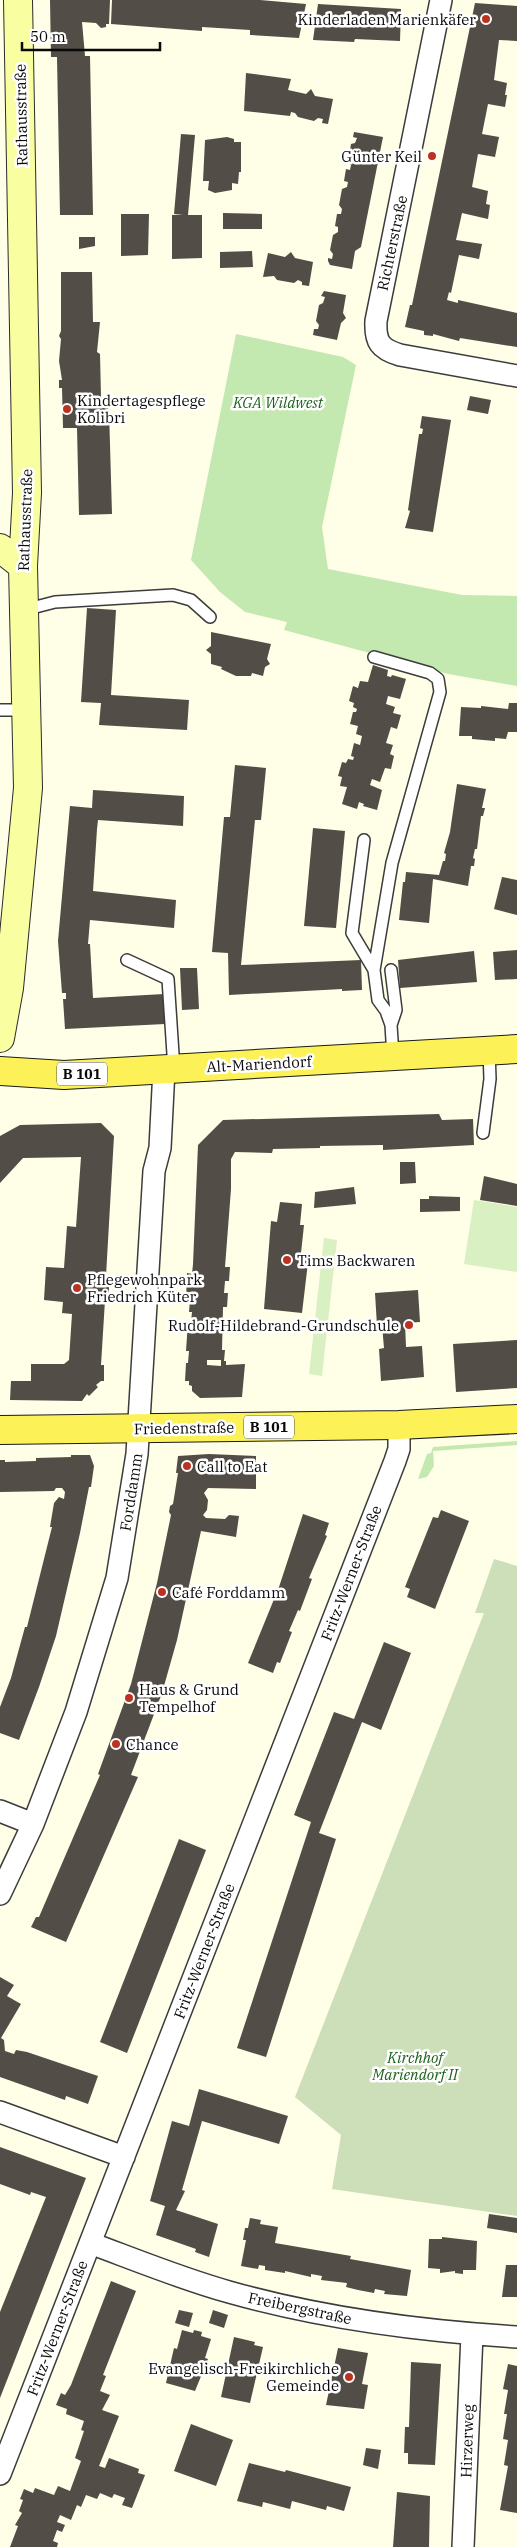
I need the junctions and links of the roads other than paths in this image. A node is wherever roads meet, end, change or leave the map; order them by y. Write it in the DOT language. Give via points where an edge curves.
graph roads {
  1 [pos="18,0"];
  2 [pos="441,0"];
  3 [pos="517,376"];
  4 [pos="0,548"];
  5 [pos="23,566"];
  6 [pos="24,610"];
  7 [pos="210,617"];
  8 [pos="374,658"];
  9 [pos="13,710"];
  10 [pos="364,840"];
  11 [pos="128,960"];
  12 [pos="374,970"];
  13 [pos="391,970"];
  14 [pos="392,1025"];
  15 [pos="0,1038"];
  16 [pos="517,1049"];
  17 [pos="489,1051"];
  18 [pos="393,1056"];
  19 [pos="169,1069"];
  20 [pos="0,1071"];
  21 [pos="483,1133"];
  22 [pos="517,1419"];
  23 [pos="399,1425"];
  24 [pos="140,1428"];
  25 [pos="0,1430"];
  26 [pos="0,1811"];
  27 [pos="33,1824"];
  28 [pos="0,1894"];
  29 [pos="0,2112"];
  30 [pos="124,2157"];
  31 [pos="90,2243"];
  32 [pos="472,2334"];
  33 [pos="517,2337"];
  34 [pos="0,2474"];
  35 [pos="463,2547"];
  1 -- 5 [label="main road, Rathausstraße" via="27,493"];
  2 -- 3 [label="street, Richterstraße" via="375,337 378,345 386,351 400,355"];
  4 -- 5 [label="main road"];
  5 -- 6 [label="main road, Rathausstraße"];
  6 -- 7 [label="lane" via="55,602 173,595 191,600"];
  6 -- 9 [label="main road, Rathausstraße"];
  8 -- 12 [label="lane" via="430,674 438,679 440,692 392,863"];
  9 -- 15 [label="main road, Rathausstraße" via="28,788 9,988"];
  10 -- 12 [label="lane" via="352,932"];
  11 -- 19 [label="lane" via="168,979"];
  12 -- 14 [label="lane" via="378,1000"];
  13 -- 14 [label="lane" via="396,1010"];
  14 -- 18 [label="lane"];
  16 -- 17 [label="main road, Alt-Mariendorf / B 101"];
  17 -- 18 [label="main road, Alt-Mariendorf / B 101"];
  17 -- 21 [label="lane" via="490,1079"];
  18 -- 19 [label="main road, Alt-Mariendorf / B 101"];
  19 -- 20 [label="main road, Alt-Mariendorf / B 101" via="64,1074"];
  19 -- 24 [label="street, Forddamm" via="160,1148 154,1171"];
  22 -- 23 [label="main road, Friedenstraße / B 101"];
  23 -- 24 [label="main road, Friedenstraße / B 101"];
  23 -- 30 [label="street, Fritz-Werner-Straße" via="399,1449 395,1461"];
  24 -- 25 [label="main road, Friedenstraße / B 101"];
  24 -- 27 [label="street, Forddamm" via="117,1578 76,1712"];
  26 -- 27 [label="street"];
  27 -- 28 [label="street, Forddamm"];
  29 -- 30 [label="street"];
  30 -- 31 [label="street, Fritz-Werner-Straße"];
  31 -- 32 [label="street, Freibergstraße" via="215,2288 279,2305 374,2324"];
  31 -- 34 [label="street, Fritz-Werner-Straße"];
  32 -- 33 [label="street, Freibergstraße"];
  32 -- 35 [label="street, Hirzerweg"];
}
